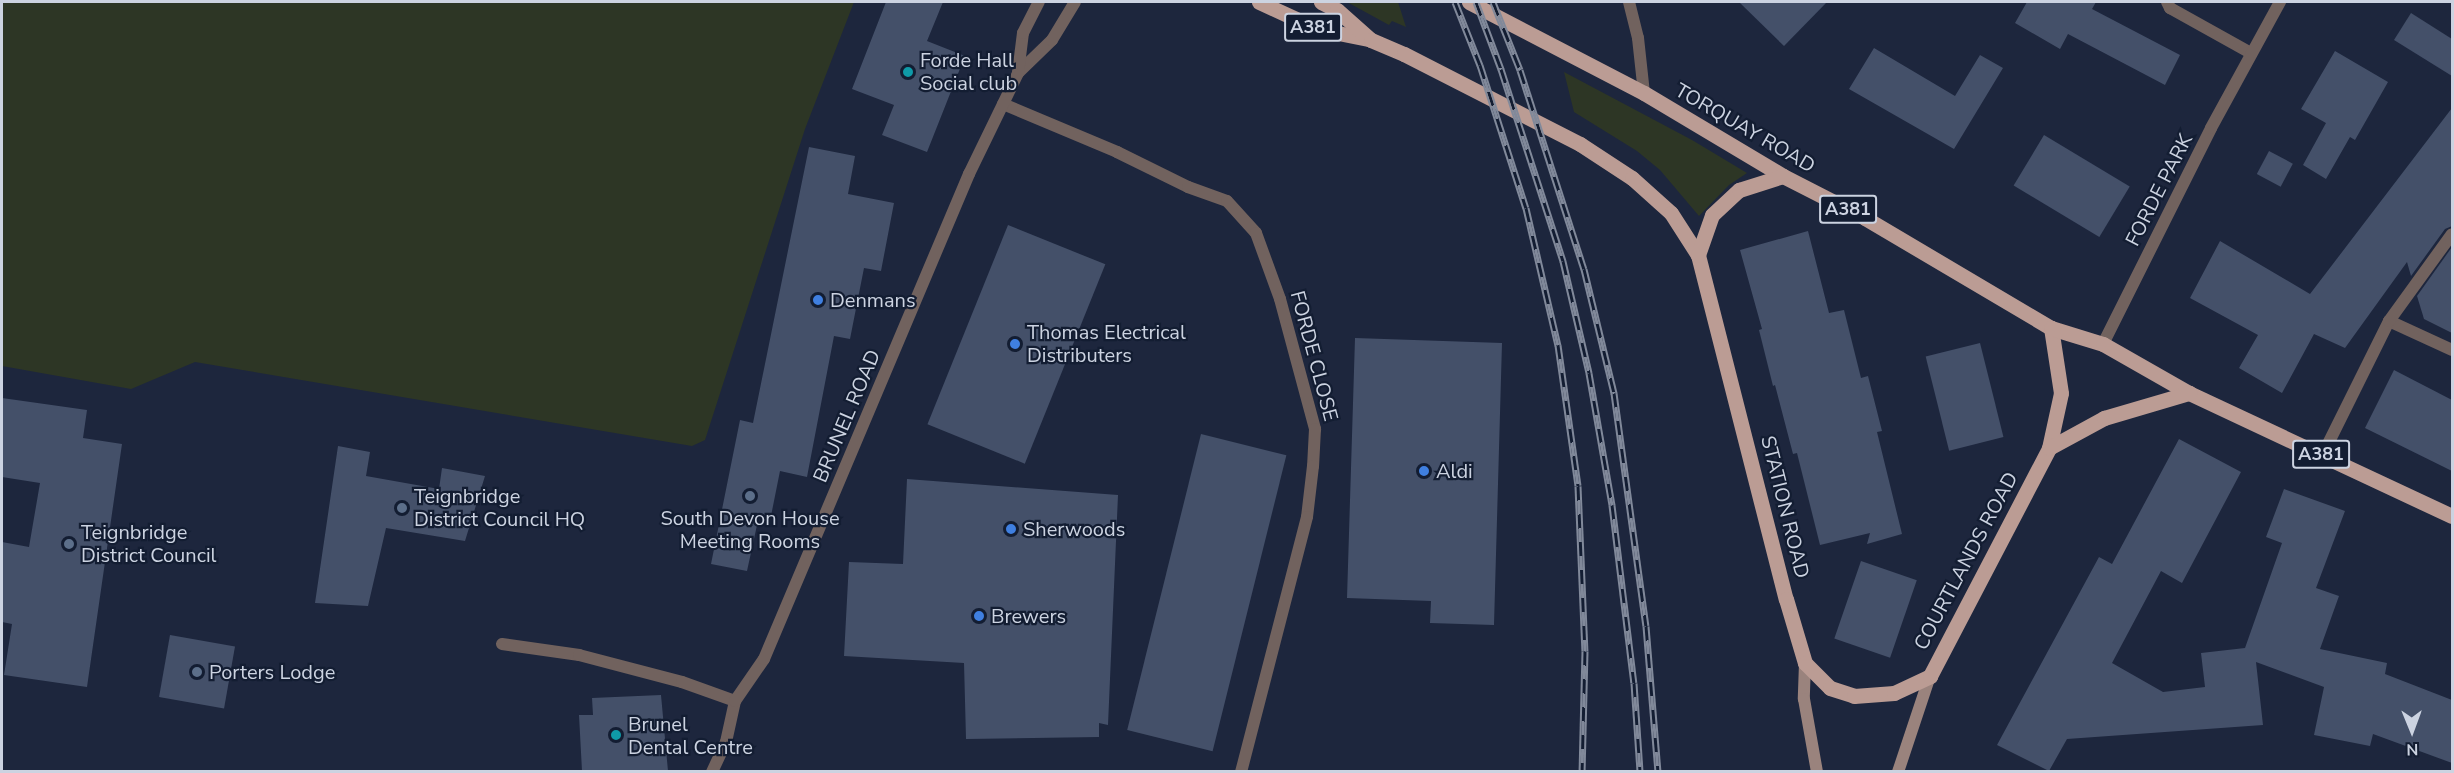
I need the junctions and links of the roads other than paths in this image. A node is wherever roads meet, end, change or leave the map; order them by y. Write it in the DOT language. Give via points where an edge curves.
graph roads {
  1 [pos="1039,2"];
  2 [pos="1075,2"];
  3 [pos="1259,2"];
  4 [pos="1321,2"];
  5 [pos="1470,2"];
  6 [pos="1629,2"];
  7 [pos="2167,2"];
  8 [pos="2280,2"];
  9 [pos="1371,40"];
  10 [pos="2251,53"];
  11 [pos="1018,73"];
  12 [pos="1644,93"];
  13 [pos="1003,104"];
  14 [pos="1783,176"];
  15 [pos="2452,234"];
  16 [pos="1698,255"];
  17 [pos="2389,321"];
  18 [pos="2051,328"];
  19 [pos="2103,344"];
  20 [pos="2452,350"];
  21 [pos="2189,393"];
  22 [pos="2049,448"];
  23 [pos="2323,454"];
  24 [pos="2452,516"];
  25 [pos="502,645"];
  26 [pos="1805,663"];
  27 [pos="1930,676"];
  28 [pos="735,701"];
  29 [pos="712,771"];
  30 [pos="1241,771"];
  31 [pos="1817,771"];
  32 [pos="1898,771"];
  1 -- 11 [label="street, BRUNEL ROAD" via="1023,33"];
  2 -- 11 [label="street, BRUNEL ROAD" via="1052,40"];
  3 -- 9 [label="main road, A381" via="1318,29"];
  4 -- 9 [label="main road, A381" via="1337,10"];
  5 -- 12 [label="main road, TORQUAY ROAD / A381"];
  6 -- 12 [label="street" via="1638,38"];
  7 -- 10 [label="street" via="2170,8"];
  8 -- 10 [label="street, FORDE PARK"];
  9 -- 16 [label="main road, A381" via="1580,144 1632,178 1671,213"];
  10 -- 19 [label="street, FORDE PARK"];
  11 -- 13 [label="street, BRUNEL ROAD"];
  12 -- 14 [label="main road, TORQUAY ROAD / A381"];
  13 -- 28 [label="street, BRUNEL ROAD" via="969,174 764,659"];
  13 -- 30 [label="street, FORDE CLOSE" via="1227,201 1256,233 1280,299 1315,429 1313,466 1307,517"];
  14 -- 16 [label="main road" via="1734,194 1712,215"];
  14 -- 18 [label="main road, TORQUAY ROAD / A381" via="1865,218"];
  15 -- 17 [label="street"];
  16 -- 26 [label="main road, STATION ROAD / A381"];
  17 -- 20 [label="street"];
  17 -- 23 [label="street"];
  18 -- 19 [label="main road, TORQUAY ROAD / A381"];
  18 -- 22 [label="main road, COURTLANDS ROAD" via="2061,393"];
  19 -- 21 [label="main road, TORQUAY ROAD / A381"];
  21 -- 22 [label="main road" via="2104,418"];
  21 -- 23 [label="main road, TORQUAY ROAD / A381"];
  22 -- 27 [label="main road, COURTLANDS ROAD"];
  23 -- 24 [label="main road, TORQUAY ROAD / A381"];
  25 -- 28 [label="street" via="579,655 682,682"];
  26 -- 27 [label="main road, COURTLANDS ROAD" via="1830,688 1854,696 1893,693"];
  26 -- 31 [label="main road, STATION ROAD" via="1804,699"];
  27 -- 32 [label="main road"];
  28 -- 29 [label="street, BRUNEL ROAD" via="726,742"];
}
